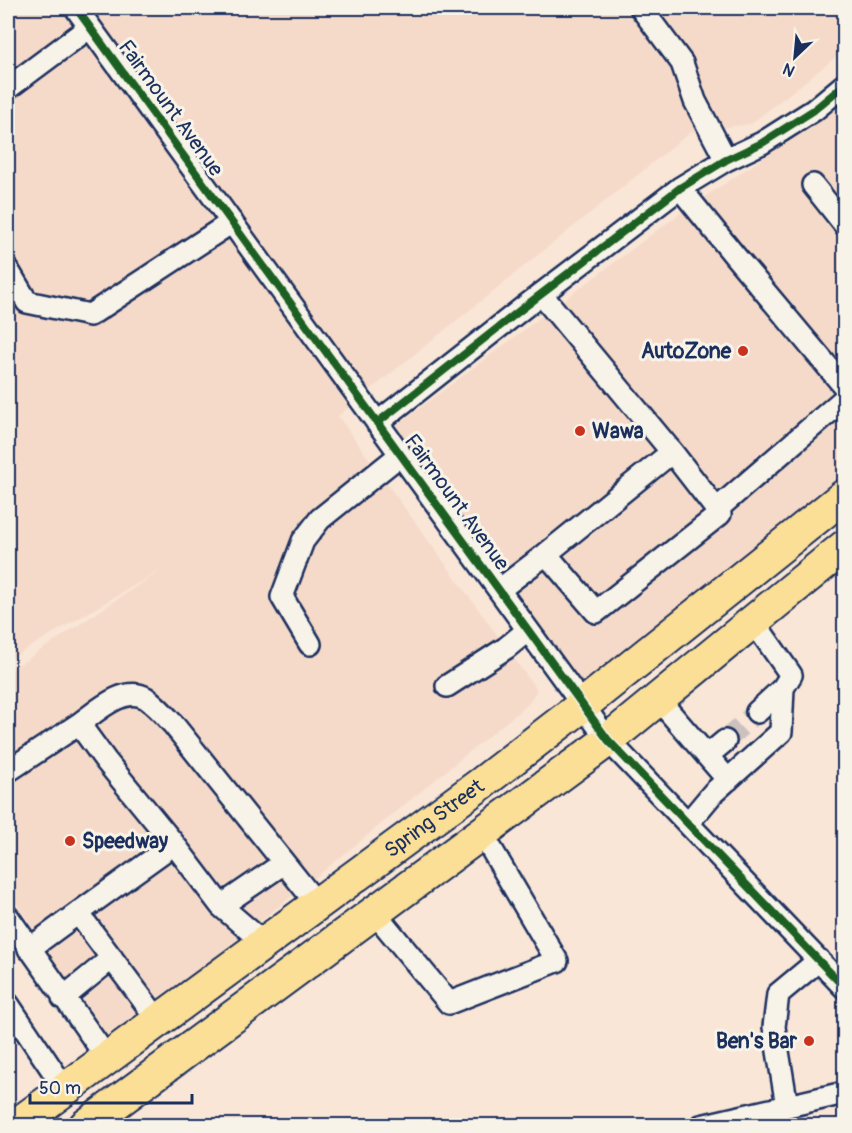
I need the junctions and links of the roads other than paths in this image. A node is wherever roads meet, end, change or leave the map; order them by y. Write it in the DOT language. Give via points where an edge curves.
graph roads {
  1 [pos="76,8"];
  2 [pos="641,8"];
  3 [pos="90,27"];
  4 [pos="844,85"];
  5 [pos="8,88"];
  6 [pos="726,160"];
  7 [pos="813,185"];
  8 [pos="680,188"];
  9 [pos="232,222"];
  10 [pos="844,224"];
  11 [pos="8,270"];
  12 [pos="541,294"];
  13 [pos="844,386"];
  14 [pos="844,399"];
  15 [pos="377,423"];
  16 [pos="672,452"];
  17 [pos="400,455"];
  18 [pos="844,496"];
  19 [pos="717,510"];
  20 [pos="844,547"];
  21 [pos="546,554"];
  22 [pos="499,590"];
  23 [pos="754,622"];
  24 [pos="528,630"];
  25 [pos="310,644"];
  26 [pos="447,686"];
  27 [pos="783,688"];
  28 [pos="658,699"];
  29 [pos="583,705"];
  30 [pos="757,712"];
  31 [pos="79,724"];
  32 [pos="608,740"];
  33 [pos="725,741"];
  34 [pos="707,756"];
  35 [pos="8,771"];
  36 [pos="728,780"];
  37 [pos="688,823"];
  38 [pos="482,833"];
  39 [pos="174,844"];
  40 [pos="284,863"];
  41 [pos="317,904"];
  42 [pos="221,906"];
  43 [pos="374,912"];
  44 [pos="78,913"];
  45 [pos="8,917"];
  46 [pos="264,943"];
  47 [pos="29,949"];
  48 [pos="112,958"];
  49 [pos="819,960"];
  50 [pos="844,987"];
  51 [pos="63,998"];
  52 [pos="8,1004"];
  53 [pos="158,1020"];
  54 [pos="107,1058"];
  55 [pos="65,1089"];
  56 [pos="844,1094"];
  57 [pos="787,1106"];
  58 [pos="15,1125"];
  59 [pos="85,1125"];
  60 [pos="701,1125"];
  1 -- 3 [label="street, Fairmount Avenue"];
  2 -- 6 [label="street" via="682,63 695,101"];
  3 -- 5 [label="street"];
  3 -- 9 [label="street, Fairmount Avenue"];
  4 -- 6 [label="street" via="814,110 762,143"];
  6 -- 8 [label="street"];
  7 -- 10 [label="street"];
  8 -- 12 [label="street"];
  8 -- 13 [label="street"];
  9 -- 11 [label="street" via="90,315 27,302"];
  9 -- 15 [label="street, Fairmount Avenue"];
  12 -- 15 [label="street"];
  12 -- 16 [label="street"];
  14 -- 19 [label="street"];
  15 -- 17 [label="street, Fairmount Avenue"];
  16 -- 19 [label="street"];
  16 -- 21 [label="street"];
  17 -- 22 [label="street, Fairmount Avenue"];
  17 -- 25 [label="street" via="320,519 303,541 282,597"];
  18 -- 29 [label="highway, Spring Street"];
  19 -- 21 [label="street" via="720,514 596,612"];
  20 -- 23 [label="highway, Spring Street"];
  21 -- 22 [label="street"];
  22 -- 24 [label="street, Fairmount Avenue"];
  23 -- 27 [label="street" via="791,675"];
  23 -- 28 [label="highway, Spring Street"];
  24 -- 26 [label="street"];
  24 -- 29 [label="street, Fairmount Avenue"];
  27 -- 30 [label="street"];
  27 -- 36 [label="street" via="781,732"];
  28 -- 32 [label="highway, Spring Street"];
  28 -- 34 [label="street"];
  29 -- 32 [label="street, Fairmount Avenue"];
  29 -- 41 [label="highway, Spring Street"];
  31 -- 35 [label="street"];
  31 -- 39 [label="street"];
  31 -- 40 [label="street" via="115,698 144,697 174,724"];
  32 -- 37 [label="street, Fairmount Avenue"];
  32 -- 38 [label="highway, Spring Street"];
  33 -- 34 [label="street"];
  34 -- 36 [label="street"];
  36 -- 37 [label="street"];
  37 -- 49 [label="street, Fairmount Avenue"];
  38 -- 43 [label="highway, Spring Street"];
  38 -- 43 [label="street" via="557,961 449,1003"];
  39 -- 42 [label="street"];
  39 -- 44 [label="street"];
  40 -- 41 [label="street"];
  40 -- 42 [label="street"];
  41 -- 46 [label="highway, Spring Street"];
  42 -- 46 [label="street"];
  43 -- 59 [label="highway, Spring Street"];
  44 -- 47 [label="street"];
  44 -- 48 [label="street"];
  45 -- 47 [label="street"];
  46 -- 53 [label="highway, Spring Street"];
  47 -- 51 [label="street"];
  48 -- 51 [label="street"];
  48 -- 53 [label="street"];
  49 -- 50 [label="street, Fairmount Avenue"];
  49 -- 57 [label="street" via="778,994 774,1027"];
  51 -- 54 [label="street"];
  52 -- 55 [label="street"];
  53 -- 54 [label="highway, Spring Street"];
  54 -- 55 [label="highway, Spring Street"];
  55 -- 58 [label="highway, Spring Street"];
  56 -- 57 [label="street"];
  57 -- 60 [label="street"];
}
